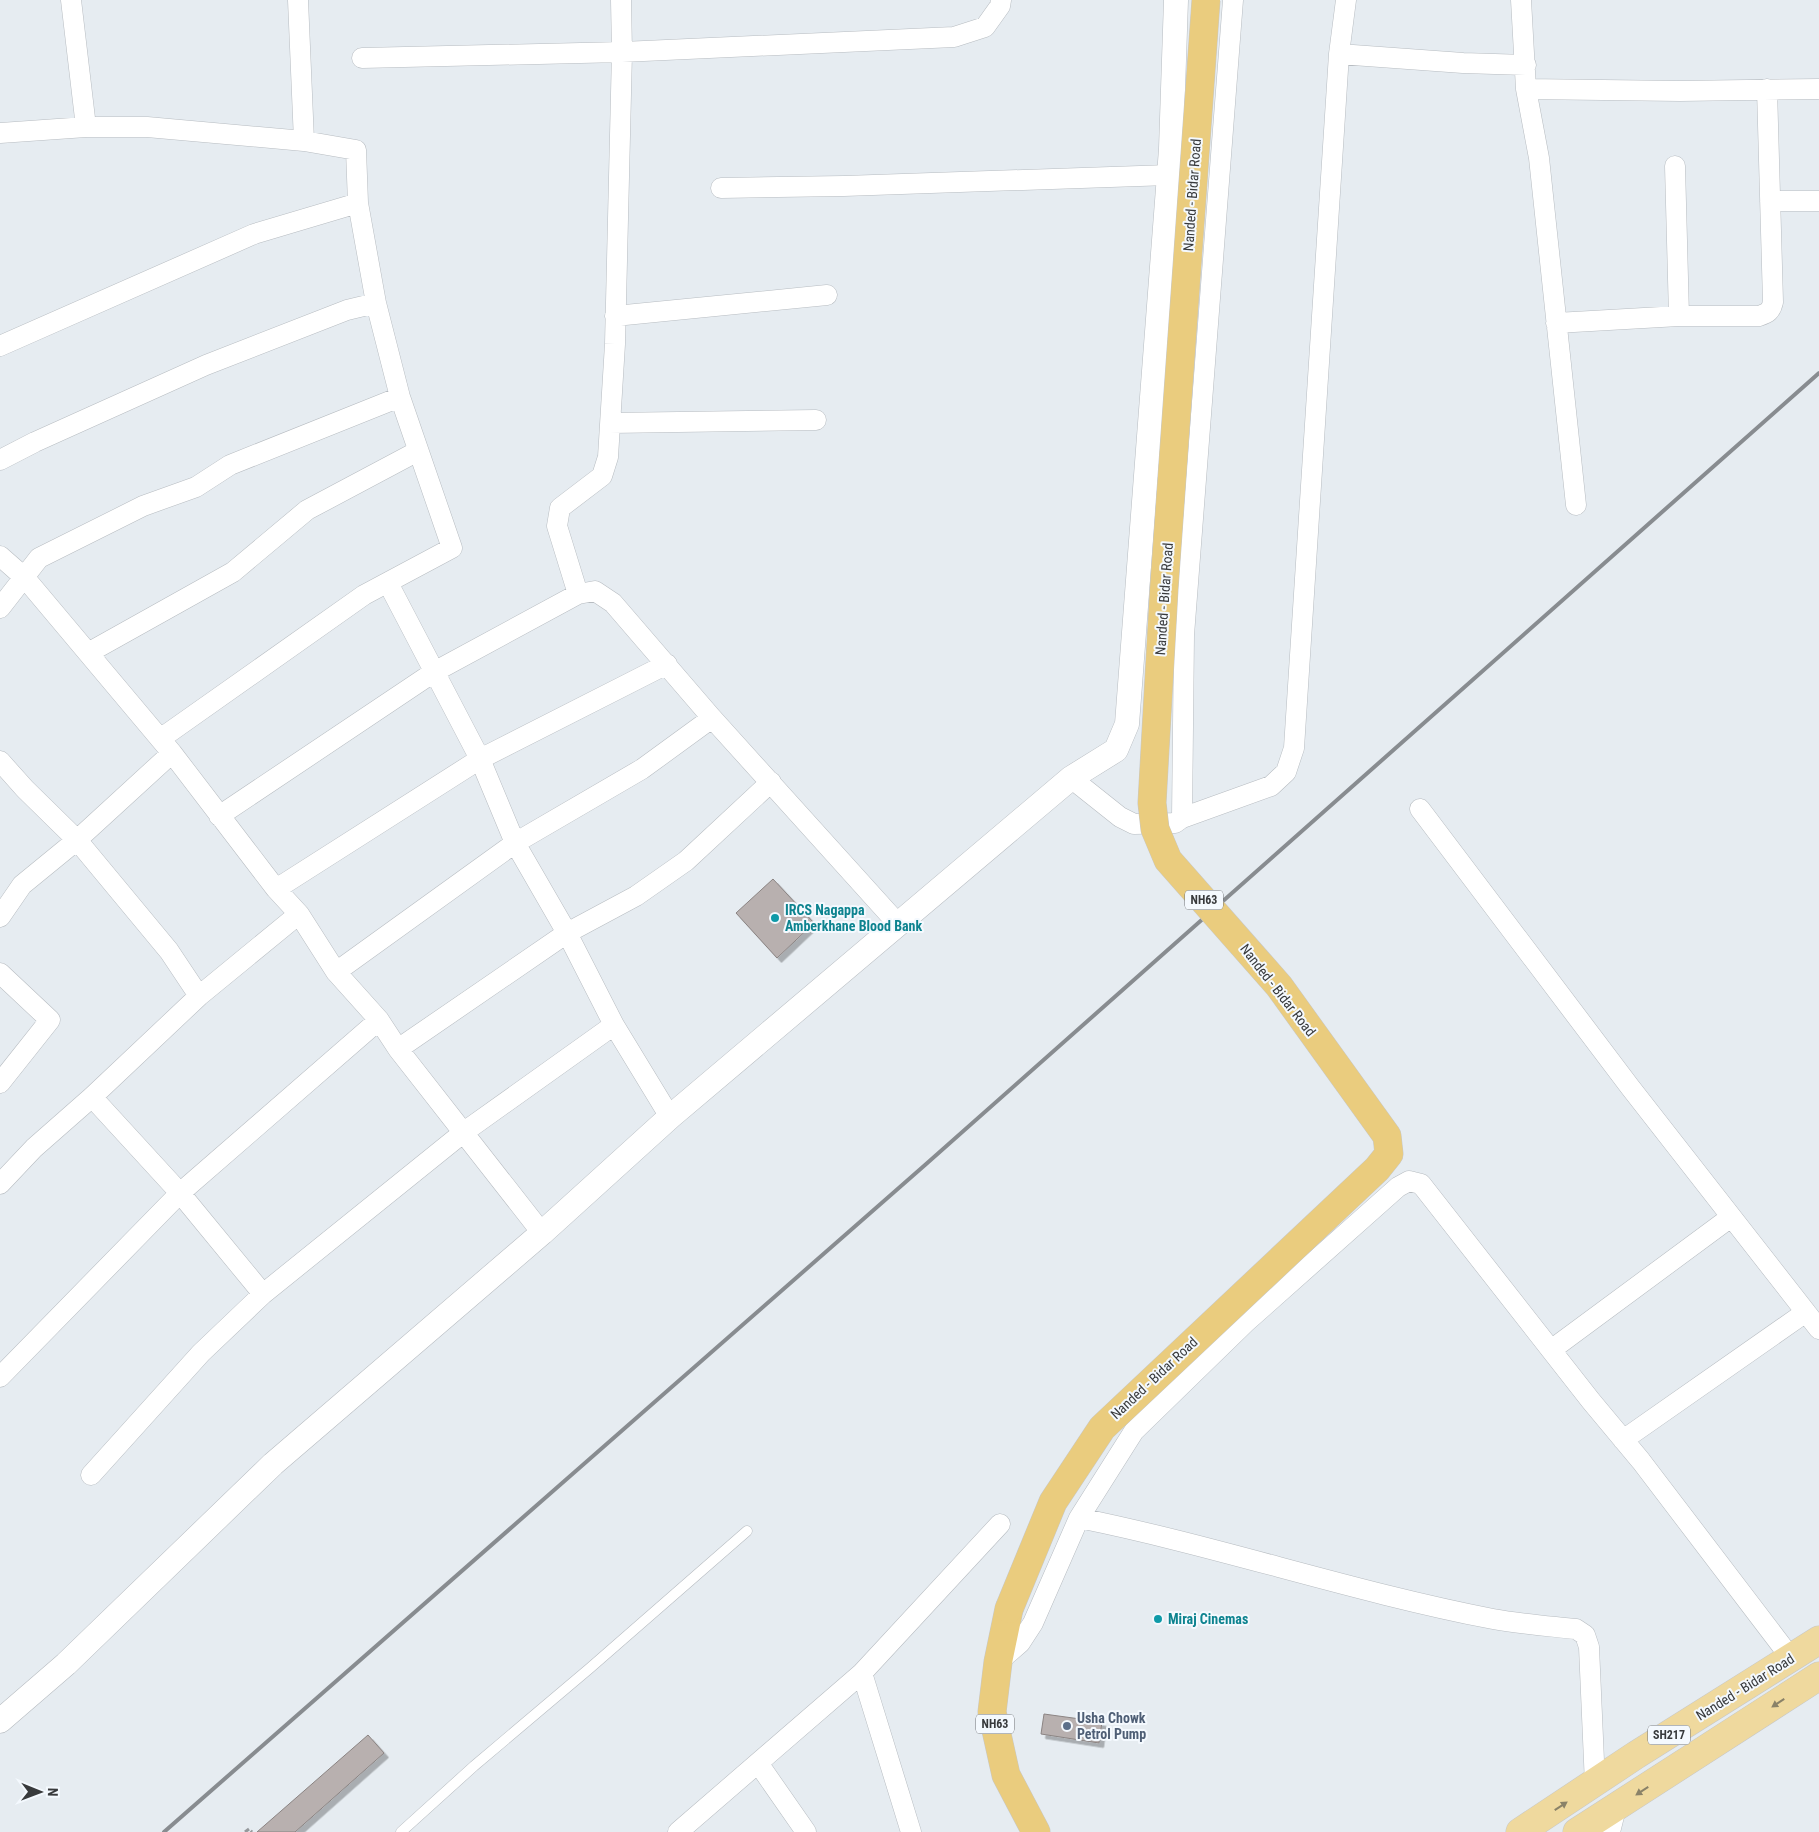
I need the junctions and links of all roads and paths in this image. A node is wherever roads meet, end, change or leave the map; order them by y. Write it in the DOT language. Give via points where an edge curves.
graph roads {
  1 [pos="71,0"];
  2 [pos="298,0"];
  3 [pos="621,0"];
  4 [pos="1001,0"];
  5 [pos="1176,0"];
  6 [pos="1206,0"];
  7 [pos="1232,0"];
  8 [pos="1346,0"];
  9 [pos="1521,0"];
  10 [pos="622,52"];
  11 [pos="1339,54"];
  12 [pos="362,58"];
  13 [pos="1526,65"];
  14 [pos="1526,89"];
  15 [pos="1766,89"];
  16 [pos="1819,89"];
  17 [pos="86,126"];
  18 [pos="0,134"];
  19 [pos="304,141"];
  20 [pos="1675,166"];
  21 [pos="1169,174"];
  22 [pos="721,188"];
  23 [pos="1770,201"];
  24 [pos="1819,201"];
  25 [pos="358,203"];
  26 [pos="827,295"];
  27 [pos="376,303"];
  28 [pos="616,316"];
  29 [pos="1679,316"];
  30 [pos="1556,322"];
  31 [pos="0,346"];
  32 [pos="400,397"];
  33 [pos="816,420"];
  34 [pos="610,423"];
  35 [pos="418,451"];
  36 [pos="0,460"];
  37 [pos="1576,505"];
  38 [pos="0,556"];
  39 [pos="25,578"];
  40 [pos="388,583"];
  41 [pos="578,594"];
  42 [pos="0,608"];
  43 [pos="88,653"];
  44 [pos="667,664"];
  45 [pos="434,672"];
  46 [pos="712,718"];
  47 [pos="166,746"];
  48 [pos="480,759"];
  49 [pos="0,761"];
  50 [pos="1071,778"];
  51 [pos="771,782"];
  52 [pos="1420,809"];
  53 [pos="219,816"];
  54 [pos="1182,818"];
  55 [pos="77,840"];
  56 [pos="514,843"];
  57 [pos="276,889"];
  58 [pos="299,914"];
  59 [pos="0,916"];
  60 [pos="898,924"];
  61 [pos="567,933"];
  62 [pos="336,972"];
  63 [pos="0,973"];
  64 [pos="199,996"];
  65 [pos="378,1020"];
  66 [pos="614,1025"];
  67 [pos="398,1049"];
  68 [pos="0,1083"];
  69 [pos="92,1097"];
  70 [pos="670,1117"];
  71 [pos="464,1132"];
  72 [pos="0,1184"];
  73 [pos="180,1193"];
  74 [pos="1731,1217"];
  75 [pos="542,1233"];
  76 [pos="263,1294"];
  77 [pos="1806,1312"];
  78 [pos="1819,1328"];
  79 [pos="1551,1350"];
  80 [pos="0,1377"];
  81 [pos="1623,1440"];
  82 [pos="91,1476"];
  83 [pos="1079,1518"];
  84 [pos="1000,1524"];
  85 [pos="747,1531"];
  86 [pos="1819,1640"];
  87 [pos="1791,1658"];
  88 [pos="998,1662"];
  89 [pos="862,1673"];
  90 [pos="1819,1676"];
  91 [pos="0,1721"];
  92 [pos="758,1763"];
  93 [pos="1595,1784"];
  94 [pos="1613,1820"];
  95 [pos="803,1831"];
  96 [pos="245,1832"];
  97 [pos="252,1832"];
  98 [pos="401,1832"];
  99 [pos="678,1832"];
  100 [pos="911,1832"];
  101 [pos="1036,1832"];
  102 [pos="1520,1832"];
  103 [pos="1576,1832"];
  1 -- 17 [label="street"];
  2 -- 19 [label="street"];
  3 -- 10 [label="street"];
  4 -- 10 [label="street" via="985,28 954,37"];
  5 -- 21 [label="street"];
  6 -- 88 [label="highway, Nanded - Bidar Road / NH63, bridge" via="1164,589 1152,803 1155,828 1168,860 1279,986 1382,1128 1387,1136 1389,1154 1377,1169 1102,1428 1054,1502 1009,1609"];
  7 -- 54 [label="street" via="1184,635"];
  8 -- 11 [label="street"];
  9 -- 13 [label="street"];
  10 -- 12 [label="street"];
  10 -- 28 [label="street"];
  11 -- 13 [label="street"];
  11 -- 54 [label="street" via="1294,748 1286,772 1270,786"];
  13 -- 14 [label="street"];
  14 -- 15 [label="street"];
  14 -- 30 [label="street" via="1539,158"];
  15 -- 16 [label="street"];
  15 -- 23 [label="street"];
  17 -- 18 [label="street"];
  17 -- 19 [label="street" via="147,127"];
  19 -- 25 [label="street" via="356,150"];
  20 -- 29 [label="street"];
  21 -- 22 [label="street"];
  21 -- 50 [label="street" via="1127,724 1116,750"];
  23 -- 24 [label="street"];
  23 -- 29 [label="street" via="1771,310 1759,316"];
  25 -- 27 [label="street"];
  25 -- 31 [label="street" via="254,234"];
  26 -- 28 [label="street"];
  27 -- 32 [label="street"];
  27 -- 36 [label="street" via="347,310 206,365"];
  28 -- 34 [label="street"];
  29 -- 30 [label="street"];
  30 -- 37 [label="street"];
  32 -- 35 [label="street"];
  32 -- 39 [label="street" via="230,465 196,487 143,506 39,558"];
  33 -- 34 [label="street"];
  34 -- 41 [label="street" via="608,457 602,476 560,508 557,526"];
  35 -- 40 [label="street" via="452,548"];
  35 -- 43 [label="street" via="307,510 233,572"];
  38 -- 39 [label="street"];
  39 -- 42 [label="street"];
  39 -- 43 [label="street"];
  40 -- 45 [label="street"];
  40 -- 47 [label="street" via="364,595"];
  41 -- 44 [label="street" via="595,591 614,603"];
  41 -- 45 [label="street"];
  43 -- 47 [label="street"];
  44 -- 46 [label="street"];
  44 -- 48 [label="street"];
  45 -- 48 [label="street"];
  45 -- 53 [label="street"];
  46 -- 51 [label="street"];
  46 -- 56 [label="street" via="642,769"];
  47 -- 53 [label="street"];
  47 -- 55 [label="street"];
  48 -- 56 [label="street"];
  48 -- 57 [label="street"];
  49 -- 55 [label="street"];
  50 -- 54 [label="street" via="1120,817 1134,824 1175,823"];
  50 -- 60 [label="street"];
  51 -- 60 [label="street"];
  51 -- 61 [label="street" via="686,861 636,896"];
  52 -- 74 [label="street"];
  53 -- 57 [label="street"];
  55 -- 59 [label="street" via="22,885"];
  55 -- 64 [label="street" via="169,951"];
  56 -- 61 [label="street"];
  56 -- 62 [label="street"];
  57 -- 58 [label="street"];
  58 -- 62 [label="street"];
  58 -- 64 [label="street"];
  60 -- 70 [label="street"];
  61 -- 66 [label="street"];
  61 -- 67 [label="street"];
  62 -- 65 [label="street"];
  63 -- 68 [label="street" via="50,1020"];
  64 -- 69 [label="street"];
  65 -- 67 [label="street"];
  65 -- 73 [label="street"];
  66 -- 70 [label="street"];
  66 -- 71 [label="street"];
  67 -- 71 [label="street"];
  69 -- 72 [label="street" via="34,1148"];
  69 -- 73 [label="street"];
  70 -- 75 [label="street"];
  71 -- 75 [label="street"];
  71 -- 76 [label="street"];
  73 -- 76 [label="street"];
  73 -- 80 [label="street"];
  74 -- 77 [label="street"];
  74 -- 79 [label="street"];
  75 -- 91 [label="street" via="273,1464 66,1664"];
  76 -- 82 [label="street" via="201,1353"];
  77 -- 78 [label="street"];
  77 -- 81 [label="street"];
  79 -- 81 [label="street"];
  79 -- 83 [label="street" via="1421,1184 1409,1181 1398,1187 1245,1323 1134,1431"];
  81 -- 87 [label="street"];
  83 -- 88 [label="street" via="1033,1623 1020,1642"];
  83 -- 93 [label="street" via="1134,1529 1441,1608 1495,1620 1576,1629 1585,1635 1589,1647"];
  84 -- 89 [label="street"];
  85 -- 98 [label="lane"];
  86 -- 87 [label="main road, Nanded - Bidar Road / SH217"];
  87 -- 93 [label="main road, Nanded - Bidar Road / SH217"];
  88 -- 101 [label="highway, Nanded - Bidar Road / NH63" via="992,1712 1006,1775"];
  89 -- 92 [label="street"];
  89 -- 100 [label="street"];
  90 -- 94 [label="main road, SH217, one-way"];
  92 -- 95 [label="street"];
  92 -- 99 [label="street"];
  102 -- 93 [label="main road, Nanded - Bidar Road / SH217, one-way"];
  94 -- 103 [label="main road, SH217"];
  96 -- 97 [label="path" via="249,1829"];
}
